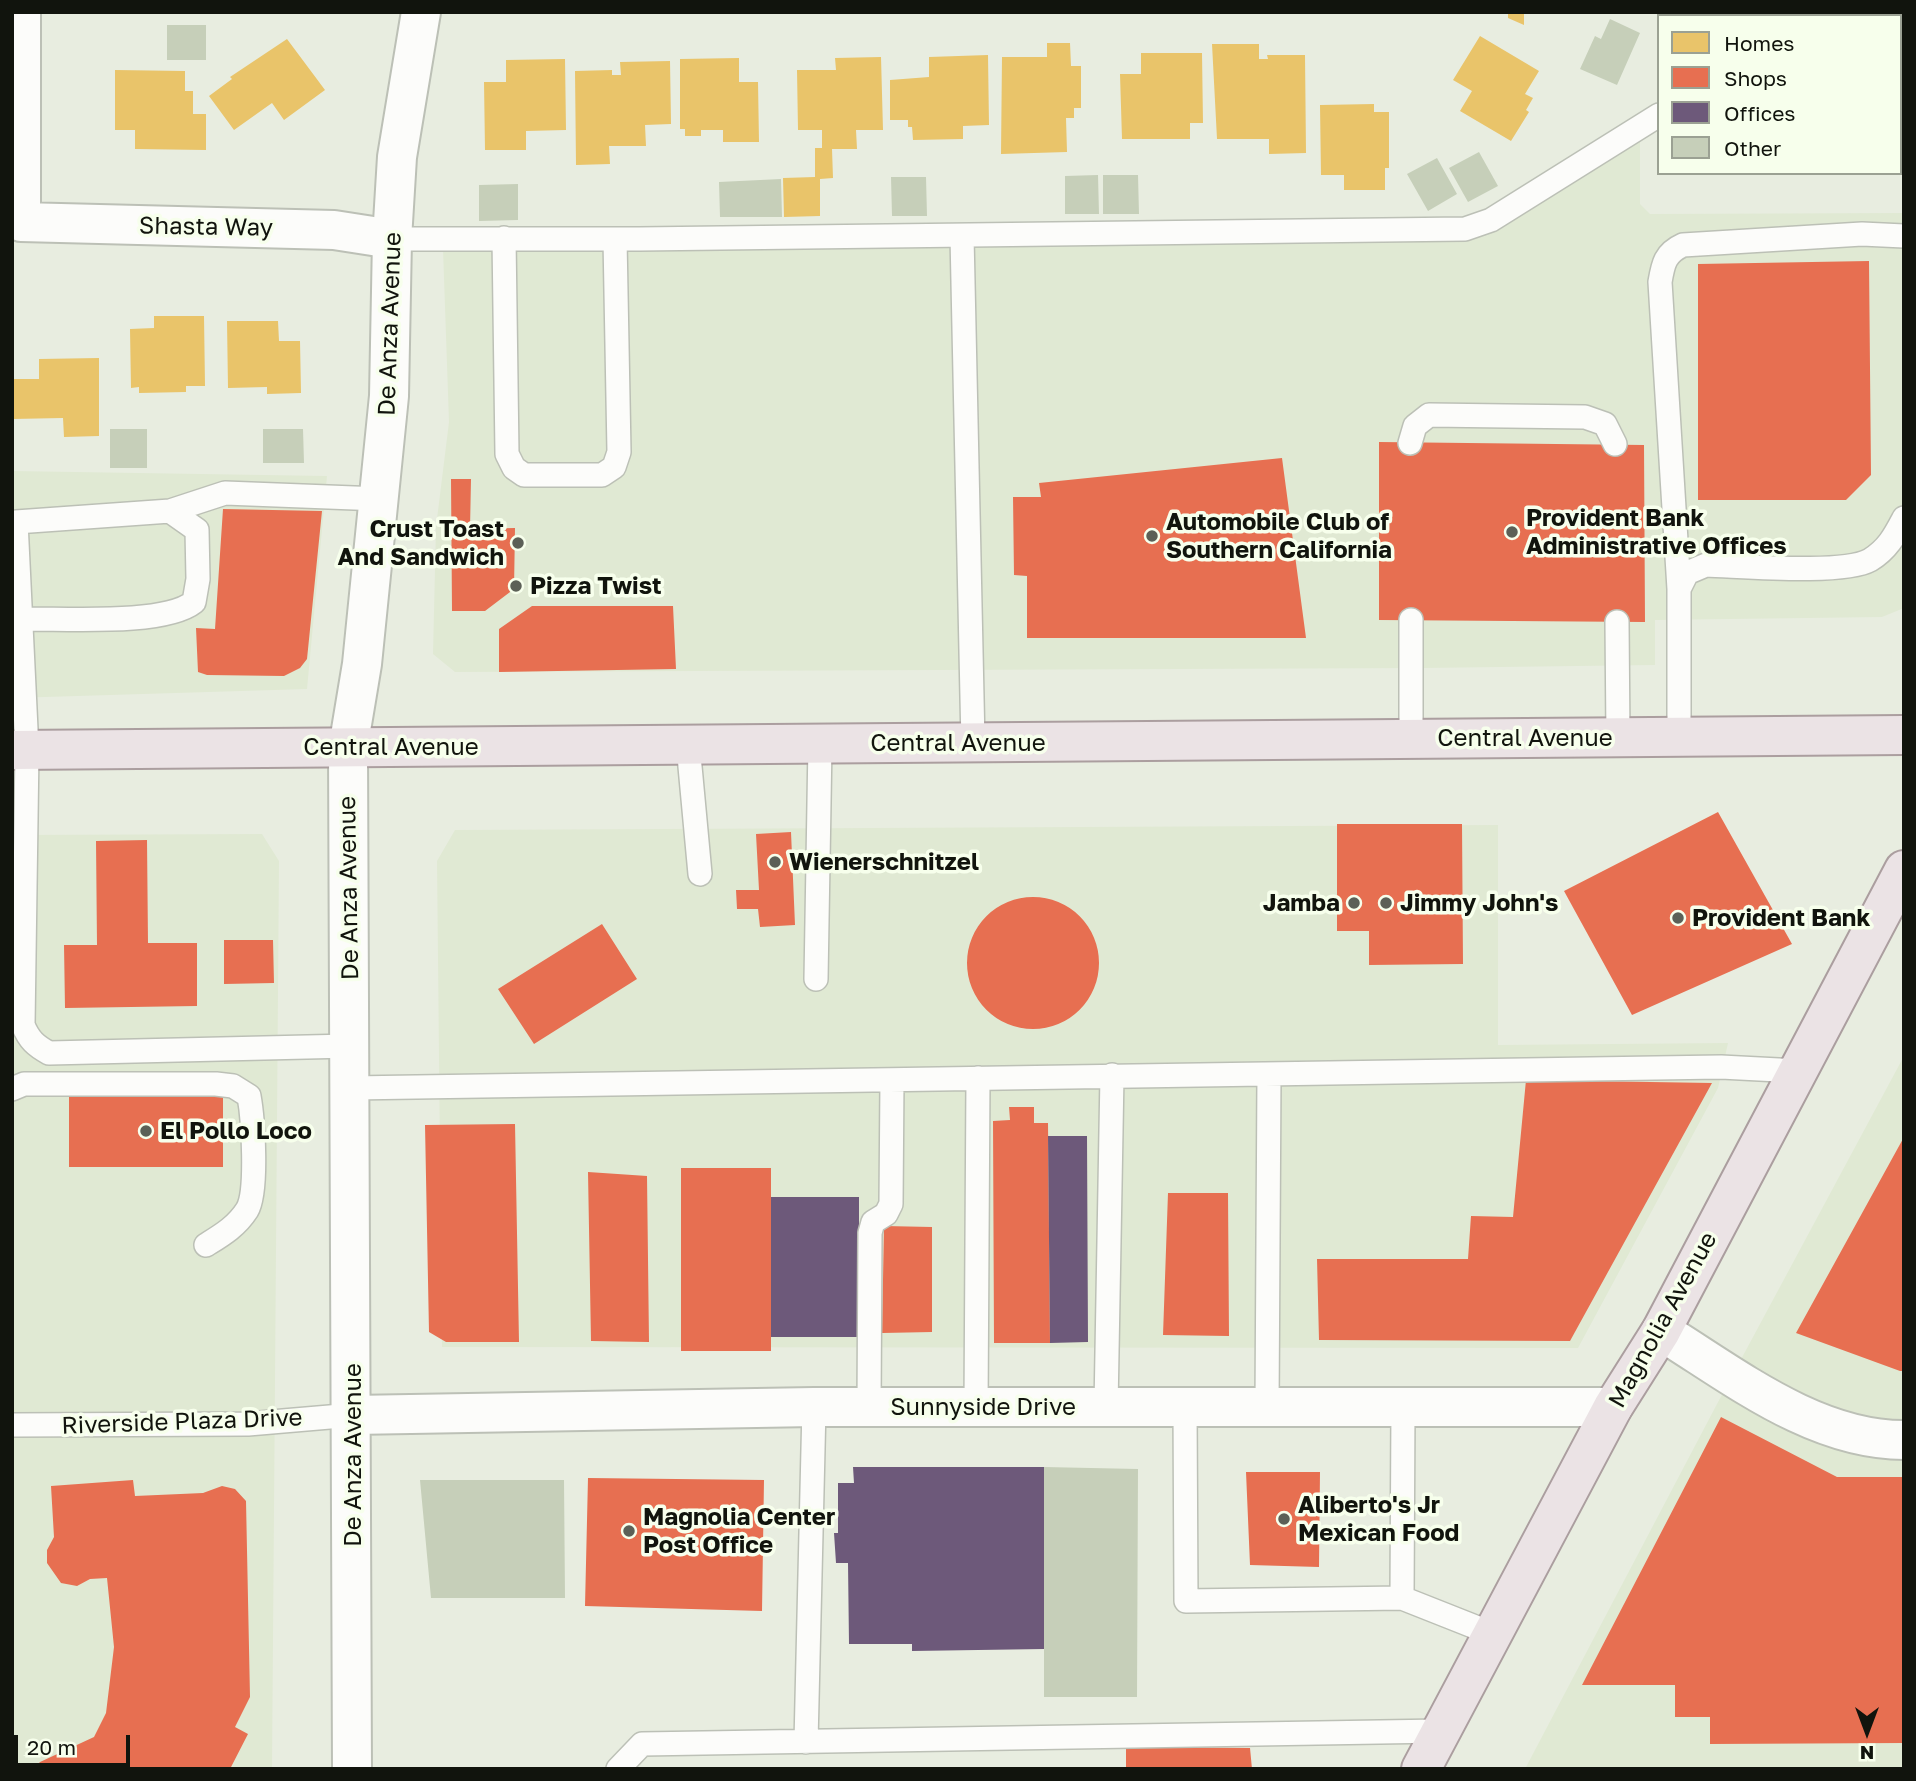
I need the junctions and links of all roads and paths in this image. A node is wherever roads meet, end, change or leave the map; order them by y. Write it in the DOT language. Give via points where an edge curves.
graph roads {
  1 [pos="21,12"];
  2 [pos="421,12"];
  3 [pos="1657,116"];
  4 [pos="16,226"];
  5 [pos="962,236"];
  6 [pos="1904,236"];
  7 [pos="504,238"];
  8 [pos="391,239"];
  9 [pos="615,239"];
  10 [pos="1410,443"];
  11 [pos="1615,444"];
  12 [pos="380,499"];
  13 [pos="170,511"];
  14 [pos="1904,517"];
  15 [pos="1679,589"];
  16 [pos="21,619"];
  17 [pos="1411,620"];
  18 [pos="1617,622"];
  19 [pos="1904,735"];
  20 [pos="1679,737"];
  21 [pos="1618,738"];
  22 [pos="1411,739"];
  23 [pos="973,743"];
  24 [pos="820,744"];
  25 [pos="688,745"];
  26 [pos="348,748"];
  27 [pos="19,750"];
  28 [pos="1904,870"];
  29 [pos="700,874"];
  30 [pos="816,979"];
  31 [pos="350,1046"];
  32 [pos="1798,1071"];
  33 [pos="1269,1074"];
  34 [pos="1112,1076"];
  35 [pos="978,1078"];
  36 [pos="892,1080"];
  37 [pos="351,1088"];
  38 [pos="12,1090"];
  39 [pos="206,1245"];
  40 [pos="1661,1331"];
  41 [pos="814,1407"];
  42 [pos="869,1407"];
  43 [pos="975,1407"];
  44 [pos="1106,1407"];
  45 [pos="1185,1407"];
  46 [pos="1267,1407"];
  47 [pos="1403,1407"];
  48 [pos="1614,1407"];
  49 [pos="353,1415"];
  50 [pos="12,1426"];
  51 [pos="1904,1440"];
  52 [pos="1402,1598"];
  53 [pos="1493,1634"];
  54 [pos="1441,1731"];
  55 [pos="806,1742"];
  56 [pos="352,1769"];
  57 [pos="618,1769"];
  58 [pos="1421,1769"];
  1 -- 4 [label="street"];
  2 -- 8 [label="street, De Anza Avenue" via="402,117"];
  3 -- 5 [label="lane" via="1491,219 1465,229"];
  4 -- 8 [label="street, Shasta Way" via="334,230"];
  5 -- 9 [label="lane"];
  5 -- 23 [label="lane"];
  6 -- 15 [label="lane" via="1863,234 1683,245 1672,250 1664,262 1660,282"];
  7 -- 8 [label="lane"];
  7 -- 9 [label="lane"];
  7 -- 9 [label="lane" via="508,454 514,468 524,475 601,475 614,467 619,452"];
  8 -- 12 [label="street, De Anza Avenue" via="389,396"];
  10 -- 11 [label="lane" via="1415,426 1429,415 1585,417 1605,424"];
  12 -- 13 [label="lane" via="225,493"];
  12 -- 26 [label="street, De Anza Avenue"];
  13 -- 16 [label="lane" via="16,522"];
  13 -- 16 [label="lane" via="197,530 198,579 194,602 183,611 156,616"];
  14 -- 15 [label="lane" via="1891,543 1869,561 1842,567 1706,565 1687,573"];
  15 -- 20 [label="lane"];
  16 -- 27 [label="lane"];
  17 -- 22 [label="lane"];
  18 -- 21 [label="lane"];
  19 -- 20 [label="main road, Central Avenue"];
  20 -- 21 [label="main road, Central Avenue"];
  21 -- 22 [label="main road, Central Avenue"];
  22 -- 23 [label="main road, Central Avenue"];
  23 -- 24 [label="main road, Central Avenue"];
  24 -- 25 [label="main road, Central Avenue"];
  24 -- 30 [label="lane"];
  25 -- 26 [label="main road, Central Avenue"];
  25 -- 29 [label="lane"];
  26 -- 27 [label="main road, Central Avenue"];
  26 -- 31 [label="street, De Anza Avenue"];
  27 -- 31 [label="lane" via="23,1025 35,1045 49,1053"];
  28 -- 32 [label="main road, Magnolia Avenue"];
  31 -- 37 [label="street, De Anza Avenue"];
  32 -- 33 [label="lane" via="1721,1067"];
  32 -- 40 [label="main road, Magnolia Avenue"];
  33 -- 34 [label="lane"];
  33 -- 46 [label="lane"];
  34 -- 35 [label="lane"];
  34 -- 44 [label="lane"];
  35 -- 36 [label="lane"];
  35 -- 43 [label="lane"];
  36 -- 37 [label="lane"];
  36 -- 42 [label="lane" via="891,1204 886,1214 873,1222 870,1233"];
  37 -- 49 [label="street, De Anza Avenue"];
  38 -- 39 [label="lane" via="24,1084 216,1084 233,1086 249,1096 249,1208 231,1230"];
  40 -- 48 [label="main road, Magnolia Avenue"];
  40 -- 51 [label="street" via="1820,1425 1884,1440"];
  41 -- 42 [label="street, Sunnyside Drive"];
  41 -- 49 [label="street, Sunnyside Drive"];
  41 -- 55 [label="lane"];
  42 -- 43 [label="street, Sunnyside Drive"];
  43 -- 44 [label="street, Sunnyside Drive"];
  44 -- 45 [label="street, Sunnyside Drive"];
  45 -- 46 [label="street, Sunnyside Drive"];
  45 -- 52 [label="lane" via="1185,1601"];
  46 -- 47 [label="street, Sunnyside Drive"];
  47 -- 48 [label="street, Sunnyside Drive"];
  47 -- 52 [label="lane"];
  48 -- 53 [label="main road, Magnolia Avenue"];
  49 -- 50 [label="lane, Riverside Plaza Drive" via="248,1424"];
  49 -- 56 [label="street, De Anza Avenue"];
  52 -- 53 [label="lane"];
  53 -- 54 [label="main road, Magnolia Avenue"];
  54 -- 55 [label="lane"];
  54 -- 58 [label="main road, Magnolia Avenue"];
  55 -- 57 [label="lane" via="642,1744"];
}
